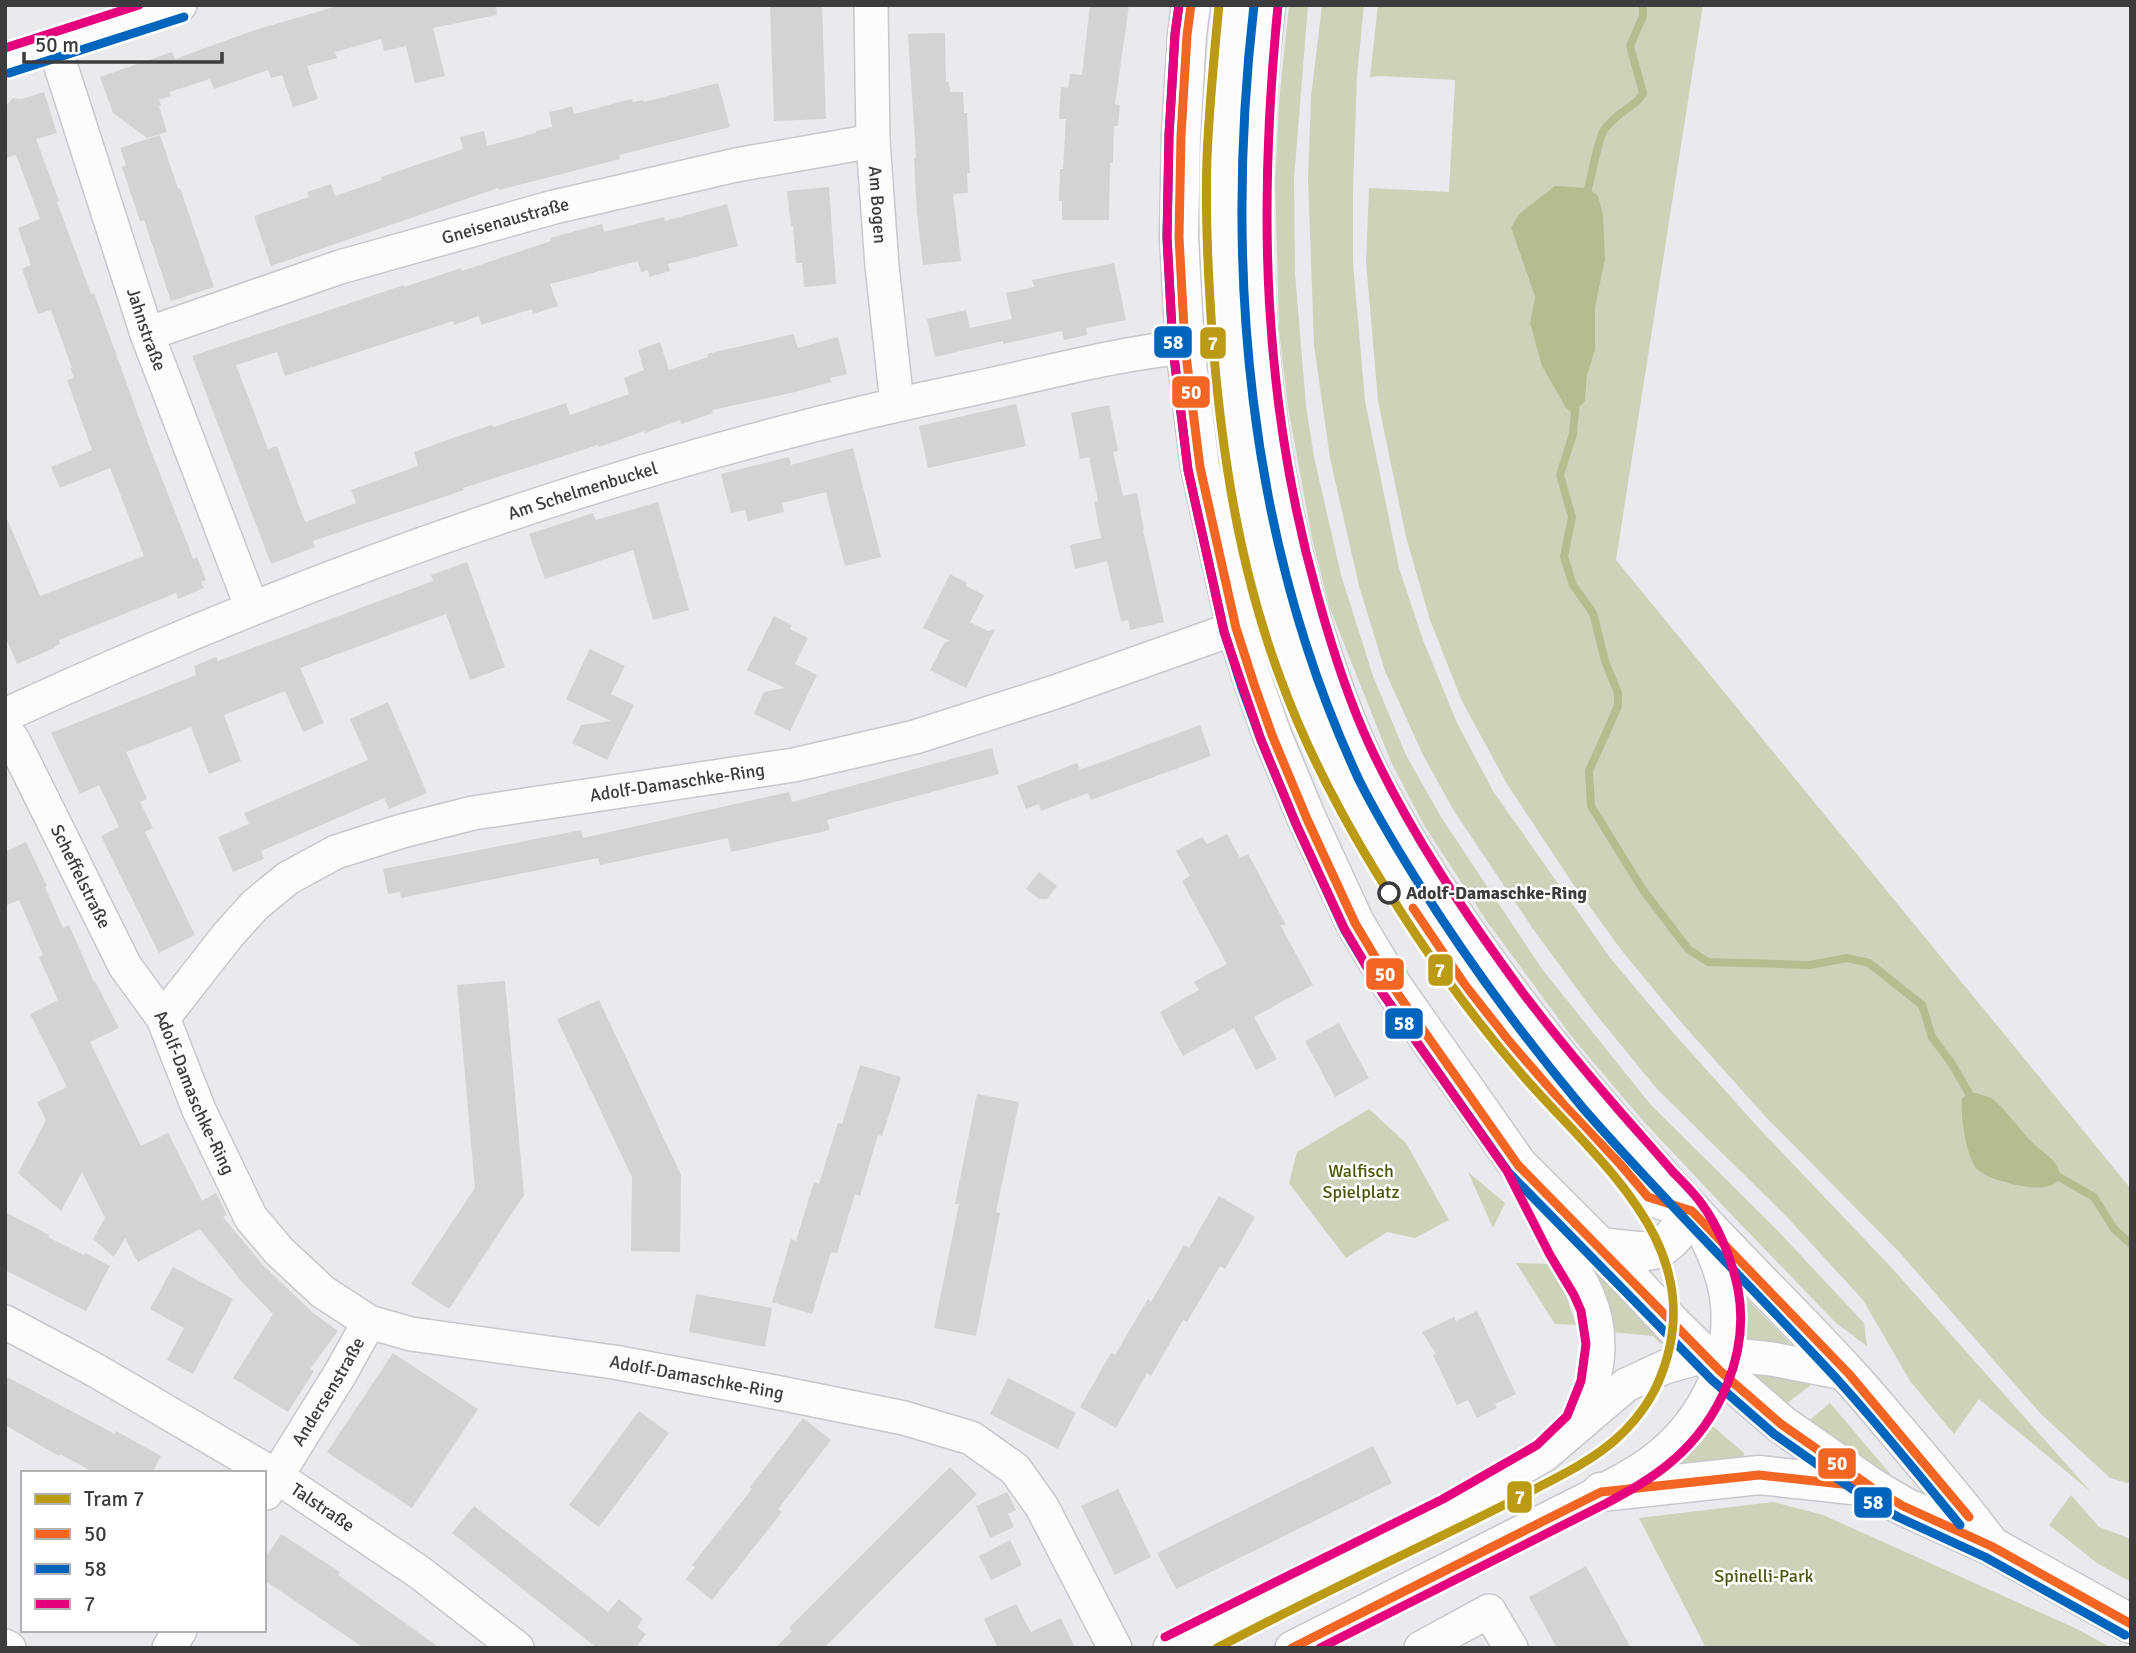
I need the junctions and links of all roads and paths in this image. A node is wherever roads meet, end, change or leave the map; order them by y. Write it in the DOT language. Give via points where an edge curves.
graph roads {
  1 [pos="180,5"];
  2 [pos="871,5"];
  3 [pos="1191,5"];
  4 [pos="1232,5"];
  5 [pos="1266,5"];
  6 [pos="54,45"];
  7 [pos="5,61"];
  8 [pos="873,141"];
  9 [pos="147,334"];
  10 [pos="1185,347"];
  11 [pos="897,404"];
  12 [pos="252,608"];
  13 [pos="1223,633"];
  14 [pos="5,715"];
  15 [pos="5,729"];
  16 [pos="163,1018"];
  17 [pos="1518,1165"];
  18 [pos="1692,1211"];
  19 [pos="1600,1247"];
  20 [pos="5,1322"];
  21 [pos="369,1322"];
  22 [pos="1716,1361"];
  23 [pos="1849,1374"];
  24 [pos="1574,1428"];
  25 [pos="247,1471"];
  26 [pos="270,1486"];
  27 [pos="1871,1487"];
  28 [pos="1601,1492"];
  29 [pos="1991,1546"];
  30 [pos="2131,1624"];
  31 [pos="179,1632"];
  32 [pos="1114,1645"];
  33 [pos="169,1648"];
  34 [pos="517,1648"];
  35 [pos="1170,1648"];
  36 [pos="1292,1648"];
  37 [pos="1421,1648"];
  38 [pos="1511,1648"];
  1 -- 6 [label="street"];
  2 -- 8 [label="street, Am Bogen"];
  3 -- 10 [label="main road" via="1179,225"];
  4 -- 18 [label="street" via="1222,116 1224,330 1254,539 1273,618 1296,683 1320,740 1384,860 1465,985 1648,1197"];
  5 -- 18 [label="main road" via="1255,152 1254,246 1262,378 1287,529 1326,667 1373,780 1428,876 1555,1053"];
  6 -- 7 [label="street"];
  6 -- 9 [label="street, Jahnstraße"];
  8 -- 9 [label="street, Gneisenaustraße" via="736,165 554,207 340,267"];
  8 -- 11 [label="street, Am Bogen"];
  9 -- 12 [label="street, Jahnstraße"];
  10 -- 11 [label="street, Am Schelmenbuckel" via="1119,355"];
  10 -- 13 [label="main road"];
  11 -- 12 [label="street, Am Schelmenbuckel" via="676,461 513,512"];
  12 -- 14 [label="street, Am Schelmenbuckel"];
  13 -- 16 [label="street, Adolf-Damaschke-Ring" via="915,737 794,765 473,813 336,852 288,878 255,905"];
  13 -- 17 [label="main road" via="1355,923 1393,987"];
  15 -- 16 [label="street, Scheffelstraße" via="125,966"];
  16 -- 21 [label="street, Adolf-Damaschke-Ring" via="199,1110 251,1218 278,1251 323,1292"];
  17 -- 19 [label="main road"];
  17 -- 24 [label="street" via="1593,1308 1596,1372"];
  18 -- 19 [label="main road" via="1662,1248 1649,1252"];
  18 -- 22 [label="street" via="1708,1239 1727,1300 1727,1327"];
  18 -- 23 [label="main road"];
  19 -- 22 [label="main road"];
  20 -- 25 [label="street, Talstraße" via="95,1370"];
  21 -- 26 [label="street, Andersenstraße"];
  21 -- 32 [label="street, Adolf-Damaschke-Ring" via="411,1334 614,1362 780,1393 904,1418 971,1438 1015,1469 1042,1507"];
  22 -- 23 [label="street" via="1772,1359"];
  22 -- 24 [label="street" via="1679,1362 1626,1385"];
  22 -- 27 [label="main road" via="1781,1424"];
  22 -- 28 [label="street" via="1695,1420 1674,1444 1644,1468"];
  23 -- 29 [label="main road"];
  24 -- 35 [label="street" via="1529,1465 1449,1510"];
  26 -- 34 [label="street, Talstraße" via="419,1573"];
  27 -- 28 [label="main road" via="1759,1475"];
  27 -- 29 [label="main road"];
  28 -- 36 [label="street"];
  29 -- 30 [label="main road"];
  31 -- 33 [label="street"];
  37 -- 38 [label="street" via="1489,1611"];
}
